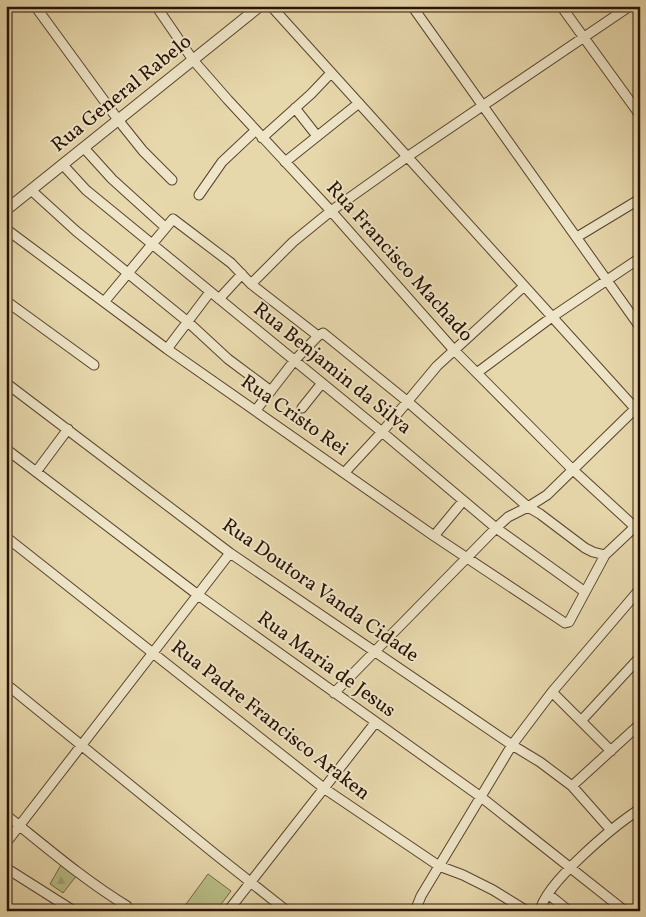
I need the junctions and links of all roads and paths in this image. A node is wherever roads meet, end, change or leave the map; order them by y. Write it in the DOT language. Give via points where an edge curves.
graph roads {
  1 [pos="35,6"];
  2 [pos="156,6"];
  3 [pos="260,6"];
  4 [pos="272,6"];
  5 [pos="412,6"];
  6 [pos="560,6"];
  7 [pos="630,6"];
  8 [pos="584,36"];
  9 [pos="193,60"];
  10 [pos="331,73"];
  11 [pos="359,103"];
  12 [pos="484,106"];
  13 [pos="295,108"];
  14 [pos="640,115"];
  15 [pos="119,121"];
  16 [pos="256,130"];
  17 [pos="317,136"];
  18 [pos="262,138"];
  19 [pos="84,148"];
  20 [pos="407,157"];
  21 [pos="285,162"];
  22 [pos="63,165"];
  23 [pos="172,180"];
  24 [pos="31,190"];
  25 [pos="199,195"];
  26 [pos="640,198"];
  27 [pos="6,210"];
  28 [pos="332,211"];
  29 [pos="165,227"];
  30 [pos="6,229"];
  31 [pos="577,237"];
  32 [pos="152,245"];
  33 [pos="640,258"];
  34 [pos="128,274"];
  35 [pos="242,274"];
  36 [pos="607,280"];
  37 [pos="251,284"];
  38 [pos="523,287"];
  39 [pos="210,292"];
  40 [pos="219,299"];
  41 [pos="6,301"];
  42 [pos="104,302"];
  43 [pos="552,317"];
  44 [pos="188,322"];
  45 [pos="640,327"];
  46 [pos="320,335"];
  47 [pos="167,348"];
  48 [pos="453,350"];
  49 [pos="294,361"];
  50 [pos="94,365"];
  51 [pos="478,372"];
  52 [pos="322,383"];
  53 [pos="6,384"];
  54 [pos="271,391"];
  55 [pos="408,402"];
  56 [pos="302,408"];
  57 [pos="256,410"];
  58 [pos="637,411"];
  59 [pos="68,429"];
  60 [pos="382,432"];
  61 [pos="6,449"];
  62 [pos="572,469"];
  63 [pos="36,472"];
  64 [pos="345,472"];
  65 [pos="463,501"];
  66 [pos="528,507"];
  67 [pos="637,524"];
  68 [pos="496,528"];
  69 [pos="434,536"];
  70 [pos="6,537"];
  71 [pos="230,552"];
  72 [pos="605,555"];
  73 [pos="468,558"];
  74 [pos="640,589"];
  75 [pos="585,592"];
  76 [pos="198,594"];
  77 [pos="375,650"];
  78 [pos="153,652"];
  79 [pos="640,657"];
  80 [pos="6,684"];
  81 [pos="552,692"];
  82 [pos="334,693"];
  83 [pos="581,721"];
  84 [pos="376,723"];
  85 [pos="640,724"];
  86 [pos="512,745"];
  87 [pos="82,746"];
  88 [pos="611,751"];
  89 [pos="572,786"];
  90 [pos="325,789"];
  91 [pos="481,797"];
  92 [pos="640,809"];
  93 [pos="6,815"];
  94 [pos="20,825"];
  95 [pos="610,829"];
  96 [pos="6,843"];
  97 [pos="439,866"];
  98 [pos="570,867"];
  99 [pos="6,868"];
  100 [pos="250,882"];
  101 [pos="548,894"];
  102 [pos="127,906"];
  103 [pos="74,911"];
  104 [pos="228,911"];
  105 [pos="287,911"];
  106 [pos="415,911"];
  107 [pos="527,911"];
  108 [pos="540,911"];
  109 [pos="569,911"];
  110 [pos="625,911"];
  1 -- 15 [label="street"];
  2 -- 9 [label="street, Rua Francisco Machado"];
  3 -- 9 [label="street, Rua General Rabelo"];
  4 -- 10 [label="street"];
  5 -- 12 [label="street"];
  6 -- 8 [label="street"];
  7 -- 8 [label="street"];
  8 -- 12 [label="street"];
  8 -- 14 [label="street"];
  9 -- 15 [label="street, Rua General Rabelo"];
  9 -- 16 [label="street, Rua Francisco Machado"];
  10 -- 11 [label="street"];
  10 -- 13 [label="street"];
  11 -- 17 [label="street"];
  11 -- 20 [label="street"];
  12 -- 20 [label="street"];
  12 -- 31 [label="street"];
  13 -- 17 [label="street"];
  13 -- 18 [label="street"];
  15 -- 19 [label="street, Rua General Rabelo"];
  15 -- 23 [label="street"];
  16 -- 18 [label="street, Rua Francisco Machado"];
  16 -- 25 [label="street" via="231,152"];
  17 -- 21 [label="street"];
  18 -- 21 [label="street, Rua Francisco Machado"];
  19 -- 22 [label="street, Rua General Rabelo"];
  19 -- 29 [label="street" via="112,179"];
  20 -- 28 [label="street"];
  20 -- 38 [label="street"];
  21 -- 28 [label="street, Rua Francisco Machado"];
  22 -- 24 [label="street, Rua General Rabelo"];
  22 -- 32 [label="street, Rua Benjamin da Silva" via="86,190"];
  24 -- 27 [label="street, Rua General Rabelo"];
  24 -- 34 [label="street"];
  26 -- 31 [label="street"];
  28 -- 37 [label="street" via="293,242"];
  28 -- 48 [label="street, Rua Francisco Machado"];
  29 -- 32 [label="street"];
  29 -- 35 [label="street" via="173,219"];
  30 -- 42 [label="street, Rua Cristo Rei"];
  31 -- 36 [label="street"];
  32 -- 34 [label="street"];
  32 -- 39 [label="street, Rua Benjamin da Silva"];
  33 -- 36 [label="street"];
  34 -- 42 [label="street"];
  34 -- 44 [label="street"];
  35 -- 37 [label="street"];
  35 -- 40 [label="street"];
  36 -- 43 [label="street"];
  36 -- 45 [label="street"];
  37 -- 46 [label="street"];
  38 -- 43 [label="street"];
  38 -- 48 [label="street"];
  39 -- 40 [label="street, Rua Benjamin da Silva"];
  39 -- 44 [label="street"];
  40 -- 49 [label="street, Rua Benjamin da Silva"];
  41 -- 50 [label="street"];
  42 -- 47 [label="street, Rua Cristo Rei"];
  43 -- 51 [label="street"];
  43 -- 58 [label="street"];
  44 -- 47 [label="street"];
  44 -- 54 [label="street" via="228,359"];
  46 -- 49 [label="street"];
  46 -- 55 [label="street"];
  47 -- 57 [label="street, Rua Cristo Rei"];
  48 -- 51 [label="street, Rua Francisco Machado"];
  48 -- 55 [label="street"];
  49 -- 52 [label="street, Rua Benjamin da Silva"];
  49 -- 54 [label="street"];
  51 -- 62 [label="street, Rua Francisco Machado"];
  52 -- 56 [label="street"];
  52 -- 60 [label="street, Rua Benjamin da Silva"];
  53 -- 59 [label="street, Rua Doutora Vanda Cidade"];
  54 -- 57 [label="street"];
  55 -- 60 [label="street"];
  55 -- 66 [label="street"];
  57 -- 64 [label="street, Rua Cristo Rei"];
  58 -- 62 [label="street"];
  59 -- 63 [label="street"];
  59 -- 71 [label="street, Rua Doutora Vanda Cidade"];
  60 -- 64 [label="street"];
  60 -- 65 [label="street, Rua Benjamin da Silva"];
  61 -- 63 [label="street, Rua Maria de Jesus"];
  62 -- 66 [label="street" via="547,495"];
  62 -- 67 [label="street, Rua Francisco Machado"];
  63 -- 76 [label="street, Rua Maria de Jesus"];
  64 -- 69 [label="street, Rua Cristo Rei"];
  65 -- 68 [label="street, Rua Benjamin da Silva"];
  65 -- 69 [label="street"];
  66 -- 68 [label="street" via="508,517"];
  66 -- 72 [label="street" via="585,548"];
  67 -- 72 [label="street"];
  68 -- 73 [label="street"];
  68 -- 75 [label="street, Rua Benjamin da Silva"];
  69 -- 73 [label="street, Rua Cristo Rei"];
  70 -- 78 [label="street, Rua Padre Francisco Araken"];
  71 -- 76 [label="street"];
  71 -- 77 [label="street, Rua Doutora Vanda Cidade"];
  72 -- 75 [label="street"];
  73 -- 75 [label="street, Rua Cristo Rei" via="568,623"];
  73 -- 77 [label="street"];
  74 -- 81 [label="street"];
  76 -- 78 [label="street"];
  76 -- 82 [label="street, Rua Maria de Jesus"];
  77 -- 82 [label="street"];
  77 -- 86 [label="street, Rua Doutora Vanda Cidade"];
  78 -- 87 [label="street"];
  78 -- 90 [label="street, Rua Padre Francisco Araken"];
  79 -- 83 [label="street"];
  80 -- 87 [label="street"];
  81 -- 83 [label="street"];
  81 -- 86 [label="street"];
  82 -- 84 [label="street, Rua Maria de Jesus"];
  83 -- 88 [label="street"];
  84 -- 90 [label="street"];
  84 -- 91 [label="street, Rua Maria de Jesus"];
  85 -- 88 [label="street"];
  86 -- 89 [label="street, Rua Doutora Vanda Cidade"];
  86 -- 91 [label="street"];
  87 -- 94 [label="street"];
  87 -- 100 [label="street"];
  88 -- 89 [label="street"];
  89 -- 95 [label="street, Rua Doutora Vanda Cidade"];
  90 -- 97 [label="street, Rua Padre Francisco Araken"];
  90 -- 100 [label="street"];
  91 -- 97 [label="street"];
  91 -- 98 [label="street, Rua Maria de Jesus"];
  92 -- 95 [label="street"];
  93 -- 94 [label="street"];
  94 -- 96 [label="street"];
  94 -- 102 [label="street"];
  95 -- 98 [label="street"];
  97 -- 106 [label="street"];
  97 -- 107 [label="street, Rua Padre Francisco Araken" via="463,874"];
  98 -- 101 [label="street"];
  98 -- 110 [label="street, Rua Maria de Jesus"];
  99 -- 103 [label="street"];
  100 -- 104 [label="street"];
  100 -- 105 [label="street"];
  101 -- 108 [label="street"];
  101 -- 109 [label="street"];
}
